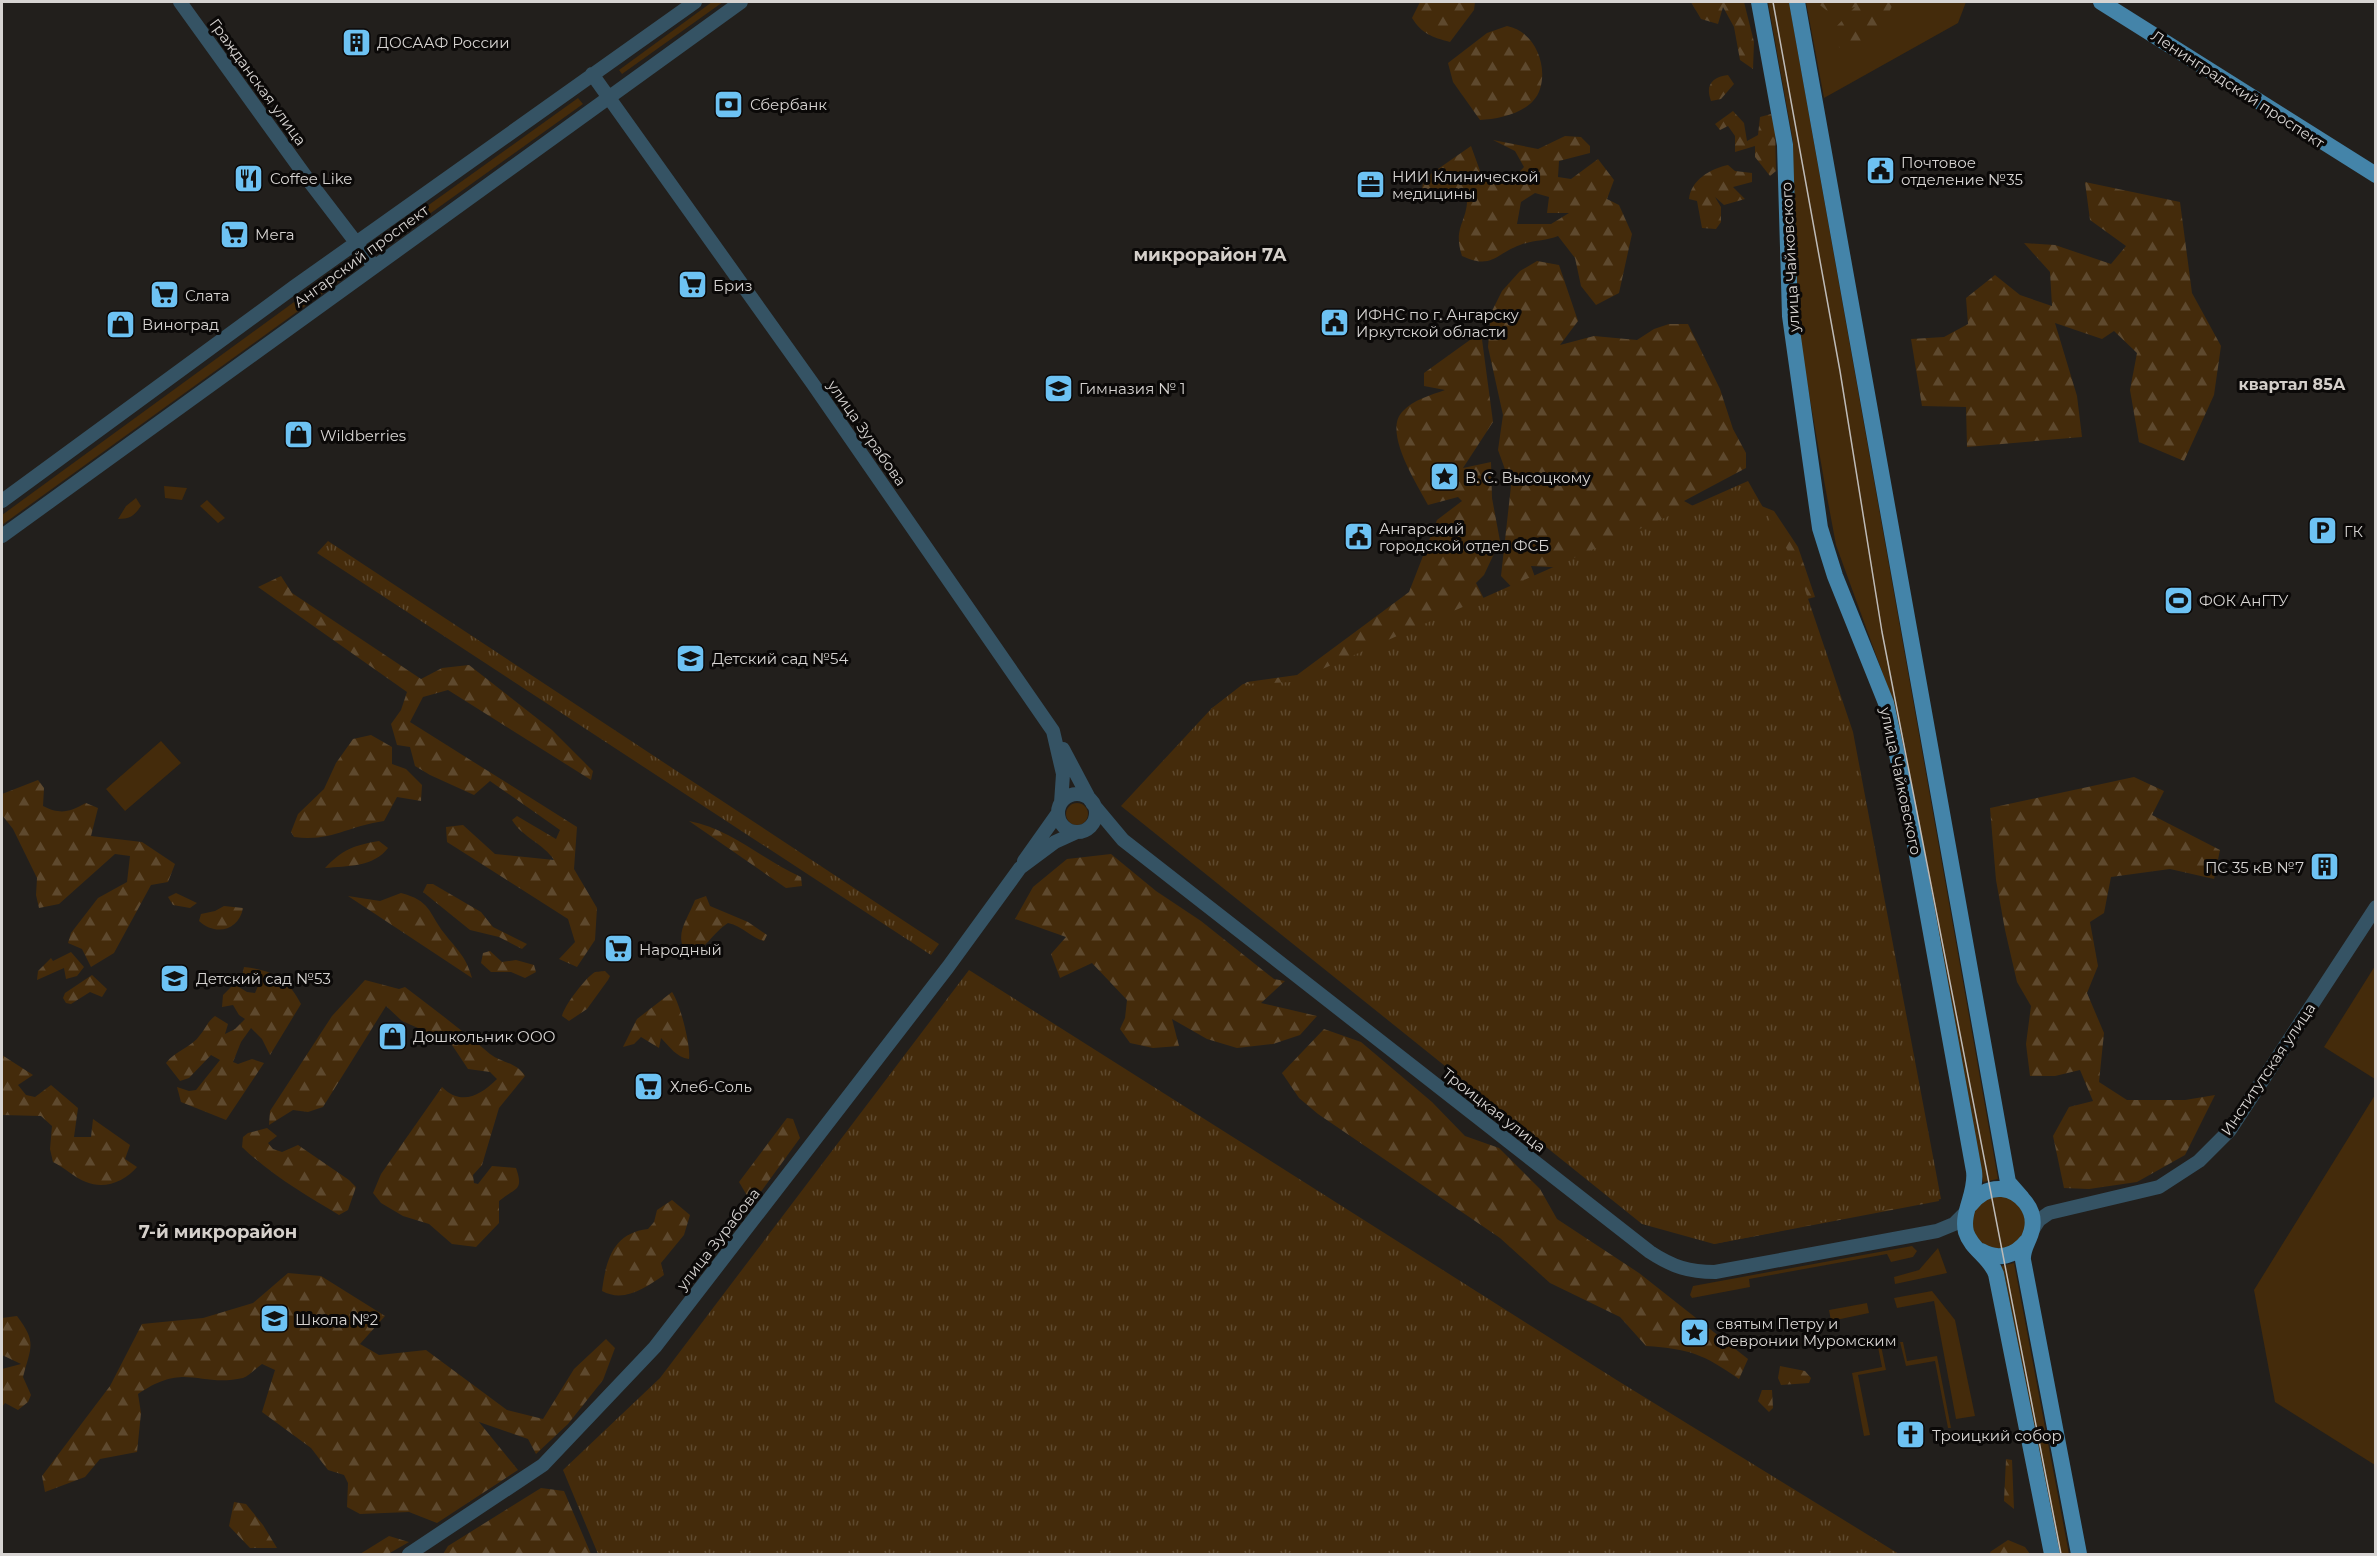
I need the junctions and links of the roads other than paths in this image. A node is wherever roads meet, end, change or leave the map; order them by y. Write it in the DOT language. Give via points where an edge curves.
graph roads {
  1 [pos="180,2"];
  2 [pos="695,2"];
  3 [pos="741,2"];
  4 [pos="1759,2"];
  5 [pos="1797,2"];
  6 [pos="2101,2"];
  7 [pos="592,74"];
  8 [pos="609,95"];
  9 [pos="2376,175"];
  10 [pos="357,244"];
  11 [pos="374,266"];
  12 [pos="2,501"];
  13 [pos="2,536"];
  14 [pos="1053,731"];
  15 [pos="1091,802"];
  16 [pos="1060,808"];
  17 [pos="1081,831"];
  18 [pos="1123,840"];
  19 [pos="1020,868"];
  20 [pos="2376,907"];
  21 [pos="2016,1194"];
  22 [pos="1969,1208"];
  23 [pos="2060,1210"];
  24 [pos="1937,1230"];
  25 [pos="2030,1236"];
  26 [pos="1975,1246"];
  27 [pos="409,1554"];
  28 [pos="2052,1554"];
  29 [pos="2079,1554"];
  1 -- 10 [label="street, Гражданская улица"];
  2 -- 7 [label="street, Ангарский проспект"];
  3 -- 8 [label="street, Ангарский проспект"];
  4 -- 22 [label="main road, улица Чайковского" via="1785,146 1790,316 1820,528 1886,703 1974,1171"];
  5 -- 21 [label="main road" via="2008,1182"];
  6 -- 9 [label="main road, Ленинградский проспект"];
  7 -- 8 [label="street, улица Зурабова"];
  7 -- 10 [label="street, Ангарский проспект"];
  8 -- 11 [label="street, Ангарский проспект"];
  8 -- 14 [label="street, улица Зурабова"];
  10 -- 11 [label="street, Гражданская улица"];
  10 -- 12 [label="street, Ангарский проспект"];
  11 -- 13 [label="street, Ангарский проспект"];
  14 -- 15 [label="street, Троицкая улица"];
  14 -- 16 [label="street, улица Зурабова" via="1063,774"];
  15 -- 16 [label="street" via="1075,795"];
  15 -- 17 [label="street" via="1094,819"];
  15 -- 18 [label="street, Троицкая улица"];
  16 -- 17 [label="street" via="1064,827"];
  16 -- 19 [label="street"];
  17 -- 18 [label="street"];
  17 -- 19 [label="street" via="1055,842"];
  18 -- 24 [label="street, Троицкая улица" via="1673,1266 1693,1272 1715,1272"];
  19 -- 27 [label="street, улица Зурабова" via="948,968 655,1347 543,1465"];
  20 -- 23 [label="street, Институтская улица" via="2230,1130 2199,1161 2150,1190"];
  21 -- 22 [label="main road" via="1987,1191"];
  21 -- 23 [label="street" via="2038,1207"];
  21 -- 25 [label="main road" via="2031,1213"];
  22 -- 24 [label="street" via="1954,1224"];
  22 -- 26 [label="main road, улица Чайковского" via="1966,1228"];
  23 -- 25 [label="street, Институтская улица" via="2040,1218"];
  24 -- 26 [label="street" via="1957,1235"];
  25 -- 26 [label="main road" via="2014,1253 2001,1257 1988,1255"];
  25 -- 29 [label="main road" via="2023,1260"];
  26 -- 28 [label="main road, улица Чайковского" via="1996,1274"];
}
